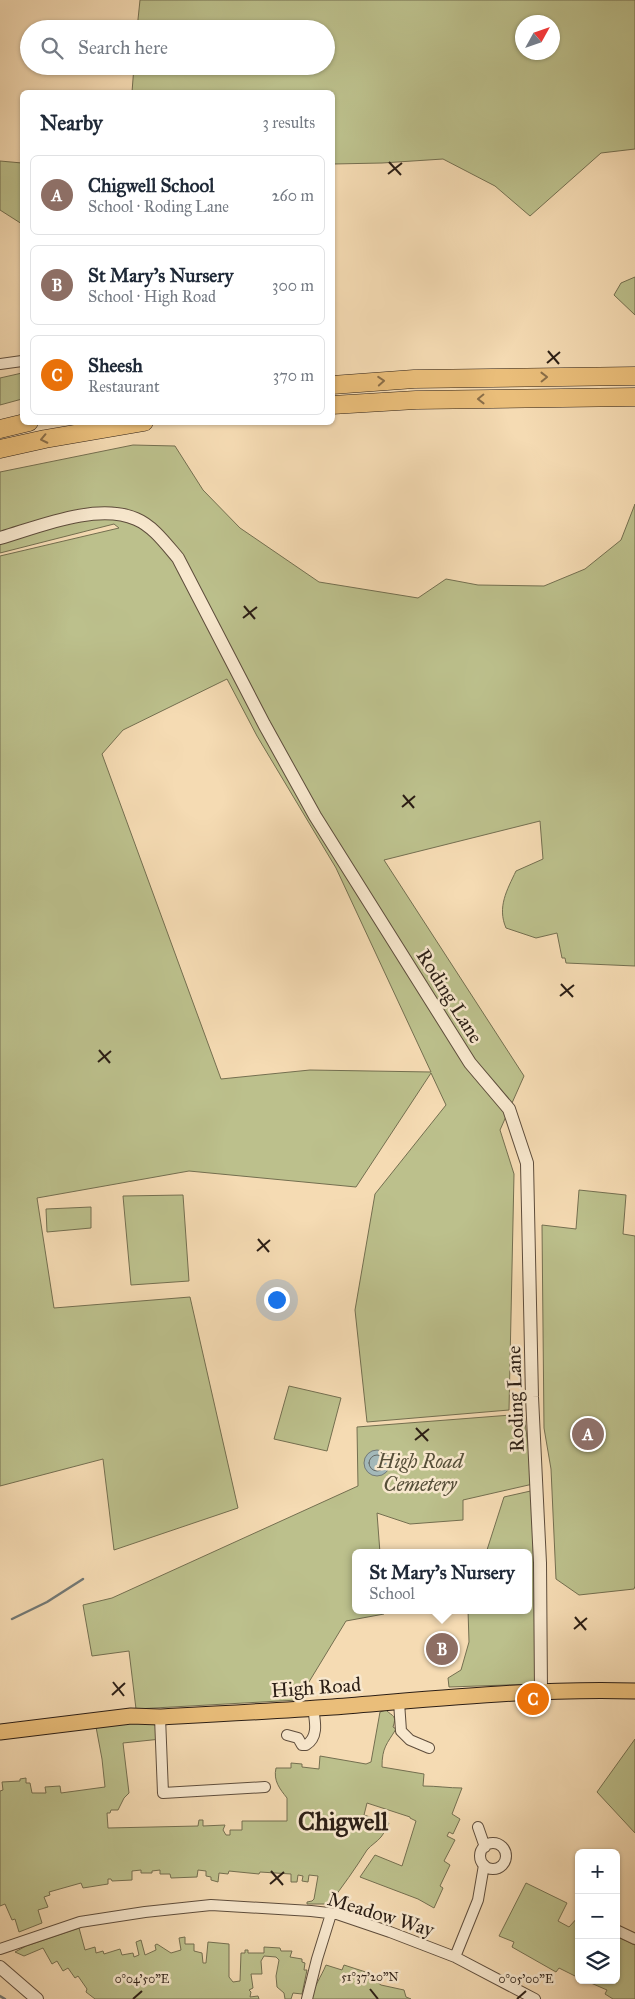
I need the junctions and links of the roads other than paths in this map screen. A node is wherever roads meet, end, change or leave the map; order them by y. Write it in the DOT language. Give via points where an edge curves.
graph roads {
  1 [pos="20,361"];
  2 [pos="0,364"];
  3 [pos="635,376"];
  4 [pos="335,385"];
  5 [pos="635,397"];
  6 [pos="335,405"];
  7 [pos="20,424"];
  8 [pos="127,425"];
  9 [pos="0,429"];
  10 [pos="0,450"];
  11 [pos="0,538"];
  12 [pos="635,1691"];
  13 [pos="541,1692"];
  14 [pos="399,1702"];
  15 [pos="313,1708"];
  16 [pos="160,1717"];
  17 [pos="0,1732"];
  18 [pos="287,1735"];
  19 [pos="429,1748"];
  20 [pos="264,1787"];
  21 [pos="478,1827"];
  22 [pos="485,1847"];
  23 [pos="484,1865"];
  24 [pos="331,1914"];
  25 [pos="620,1932"];
  26 [pos="635,1939"];
  27 [pos="0,1948"];
  28 [pos="455,1957"];
  29 [pos="0,1967"];
  30 [pos="37,1999"];
  31 [pos="307,1999"];
  32 [pos="535,1999"];
  1 -- 2 [label="street"];
  4 -- 3 [label="highway, one-way" via="414,378"];
  5 -- 6 [label="highway, one-way" via="416,400"];
  7 -- 9 [label="highway"];
  8 -- 10 [label="highway, one-way"];
  11 -- 13 [label="street, Roding Lane" via="86,513 136,519 158,535 178,558 311,809 470,1063 509,1109 527,1163"];
  12 -- 13 [label="main road, High Road"];
  13 -- 14 [label="main road, High Road"];
  14 -- 15 [label="main road, High Road"];
  14 -- 19 [label="street" via="401,1731 410,1740"];
  15 -- 16 [label="main road, High Road"];
  15 -- 18 [label="street" via="316,1728 311,1741 302,1744 298,1738"];
  16 -- 17 [label="main road, High Road" via="131,1716"];
  16 -- 20 [label="street" via="164,1792"];
  21 -- 22 [label="street"];
  22 -- 23 [label="street" via="481,1854"];
  22 -- 23 [label="street" via="493,1843 501,1846 506,1858 499,1868 491,1869"];
  23 -- 28 [label="street" via="478,1900"];
  24 -- 27 [label="street, Meadow Way" via="211,1906 145,1912 80,1922"];
  24 -- 28 [label="street, Meadow Way"];
  24 -- 31 [label="street"];
  25 -- 26 [label="street"];
  28 -- 32 [label="street, Meadow Way"];
  29 -- 30 [label="street"];
}
